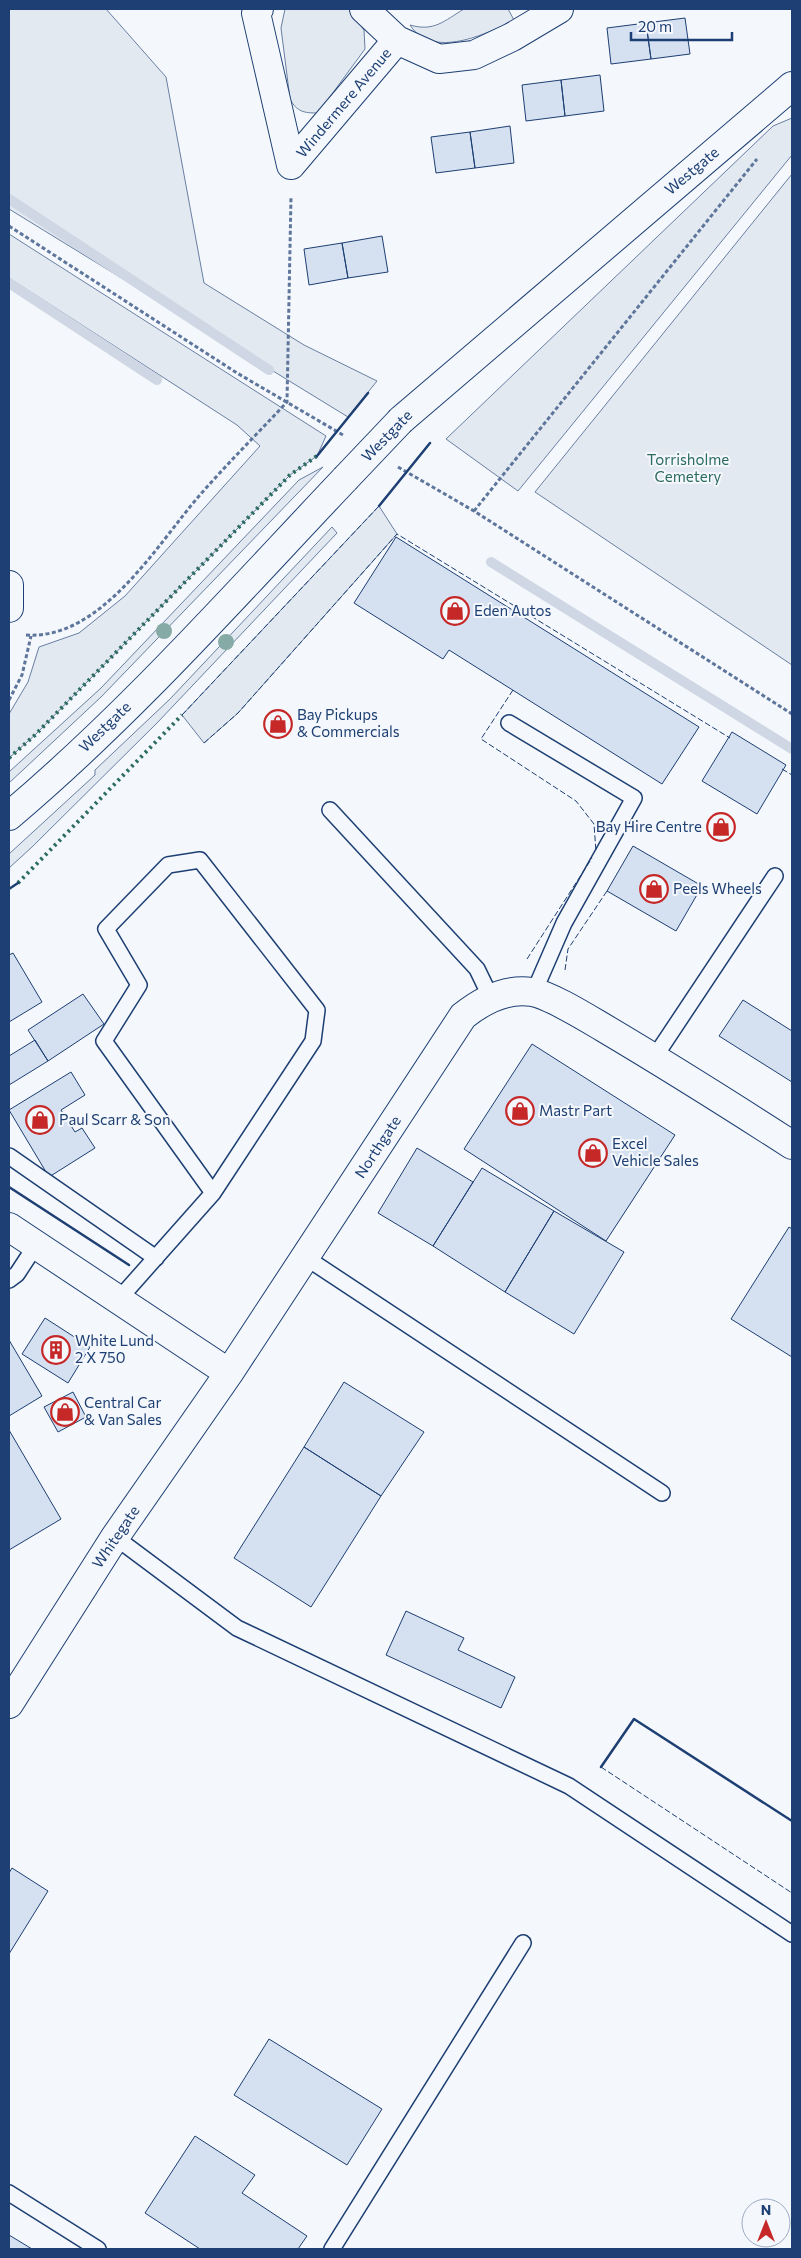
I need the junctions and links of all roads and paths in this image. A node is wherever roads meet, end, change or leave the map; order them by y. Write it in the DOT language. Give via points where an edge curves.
graph roads {
  1 [pos="260,9"];
  2 [pos="364,9"];
  3 [pos="559,9"];
  4 [pos="397,40"];
  5 [pos="792,86"];
  6 [pos="761,155"];
  7 [pos="291,165"];
  8 [pos="9,226"];
  9 [pos="287,402"];
  10 [pos="347,437"];
  11 [pos="389,462"];
  12 [pos="474,511"];
  13 [pos="9,585"];
  14 [pos="9,608"];
  15 [pos="24,635"];
  16 [pos="31,636"];
  17 [pos="9,700"];
  18 [pos="792,714"];
  19 [pos="509,723"];
  20 [pos="330,810"];
  21 [pos="9,816"];
  22 [pos="775,876"];
  23 [pos="534,992"];
  24 [pos="491,998"];
  25 [pos="654,1058"];
  26 [pos="792,1145"];
  27 [pos="9,1156"];
  28 [pos="214,1193"];
  29 [pos="9,1227"];
  30 [pos="36,1245"];
  31 [pos="305,1257"];
  32 [pos="156,1258"];
  33 [pos="9,1280"];
  34 [pos="119,1300"];
  35 [pos="229,1373"];
  36 [pos="662,1493"];
  37 [pos="115,1537"];
  38 [pos="9,1704"];
  39 [pos="792,1934"];
  40 [pos="523,1943"];
  41 [pos="9,2193"];
  42 [pos="98,2249"];
  43 [pos="332,2249"];
  1 -- 7 [label="street" via="256,13"];
  2 -- 4 [label="street"];
  3 -- 4 [label="street, Windermere Avenue" via="474,55 439,59"];
  4 -- 7 [label="street, Windermere Avenue"];
  5 -- 21 [label="street, Westgate, bridge" via="401,420 167,667"];
  6 -- 12 [label="path"];
  7 -- 9 [label="path"];
  8 -- 9 [label="path"];
  9 -- 10 [label="path"];
  9 -- 16 [label="path" via="200,496 134,576 103,606 71,626"];
  11 -- 12 [label="path"];
  12 -- 18 [label="path"];
  13 -- 14 [label="street"];
  15 -- 16 [label="path"];
  16 -- 17 [label="path" via="22,676"];
  19 -- 23 [label="lane" via="634,798 564,923"];
  20 -- 24 [label="lane" via="477,969"];
  22 -- 25 [label="lane"];
  23 -- 24 [label="street, Northgate" via="512,991"];
  23 -- 25 [label="street, Northgate" via="580,1014"];
  24 -- 31 [label="street, Northgate" via="463,1016"];
  25 -- 26 [label="street, Northgate"];
  27 -- 32 [label="lane"];
  28 -- 28 [label="lane" via="313,1041 317,1010 200,860 168,865 106,929 139,986 104,1041"];
  28 -- 32 [label="lane"];
  29 -- 30 [label="street"];
  30 -- 33 [label="lane" via="17,1274"];
  30 -- 34 [label="street"];
  31 -- 35 [label="street, Northgate"];
  31 -- 36 [label="lane"];
  32 -- 34 [label="lane"];
  34 -- 35 [label="street"];
  35 -- 37 [label="street, Whitegate"];
  37 -- 38 [label="street, Whitegate"];
  37 -- 39 [label="lane" via="237,1628 569,1786"];
  40 -- 43 [label="lane"];
  41 -- 42 [label="lane"];
}
